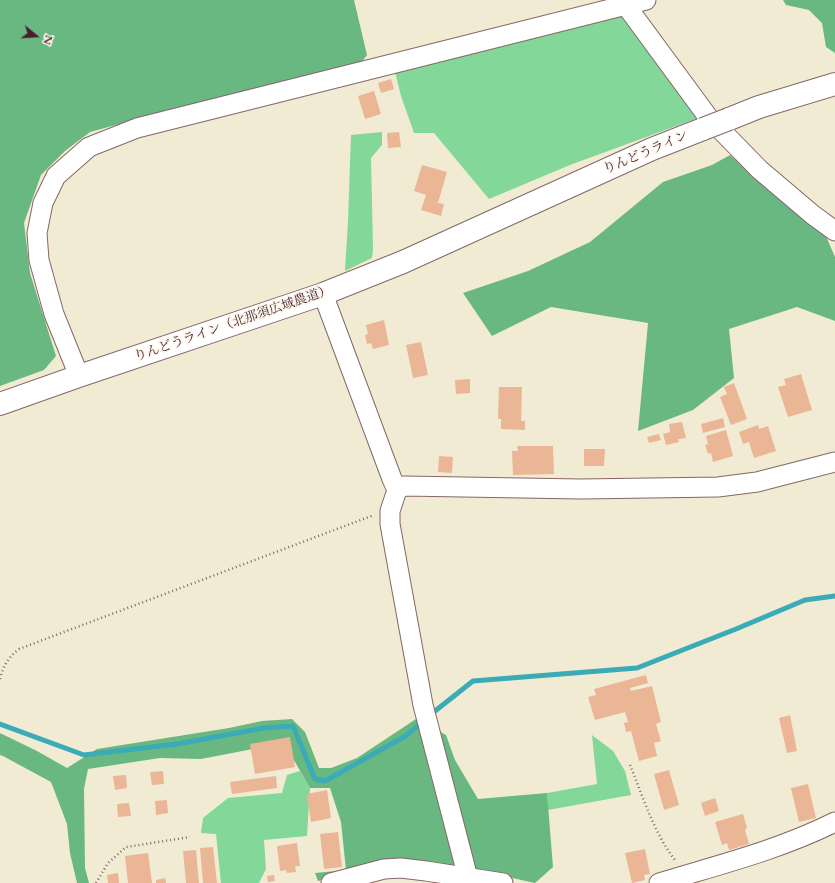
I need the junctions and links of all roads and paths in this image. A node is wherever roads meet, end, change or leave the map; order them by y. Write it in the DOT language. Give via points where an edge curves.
graph roads {
  1 [pos="646,0"];
  2 [pos="624,3"];
  3 [pos="835,84"];
  4 [pos="835,231"];
  5 [pos="462,235"];
  6 [pos="323,294"];
  7 [pos="79,376"];
  8 [pos="0,404"];
  9 [pos="835,462"];
  10 [pos="397,490"];
  11 [pos="390,511"];
  12 [pos="0,679"];
  13 [pos="630,766"];
  14 [pos="835,822"];
  15 [pos="190,837"];
  16 [pos="687,874"];
  17 [pos="468,878"];
  18 [pos="96,883"];
  19 [pos="331,883"];
  20 [pos="503,883"];
  21 [pos="659,883"];
  1 -- 2 [label="street"];
  2 -- 4 [label="street" via="708,117 760,170"];
  2 -- 7 [label="street" via="137,128 89,147 56,176 43,203 37,233 39,260 52,307"];
  3 -- 5 [label="street, りんどうライン, bridge" via="759,107 652,149"];
  5 -- 6 [label="street, りんどうライン（北那須広域農道）"];
  6 -- 7 [label="street, りんどうライン（北那須広域農道）"];
  6 -- 10 [label="street"];
  7 -- 8 [label="street, りんどうライン（北那須広域農道）"];
  9 -- 10 [label="street" via="757,482 718,487 404,486"];
  10 -- 11 [label="street"];
  11 -- 12 [label="path" via="370,516 19,649 10,656 2,669"];
  11 -- 17 [label="street" via="390,524 422,705"];
  13 -- 16 [label="path" via="654,824 669,851"];
  14 -- 16 [label="street" via="785,844"];
  15 -- 18 [label="path" via="126,847 108,863"];
  16 -- 21 [label="street"];
  17 -- 19 [label="street" via="401,868 384,869"];
  17 -- 20 [label="street"];
}
